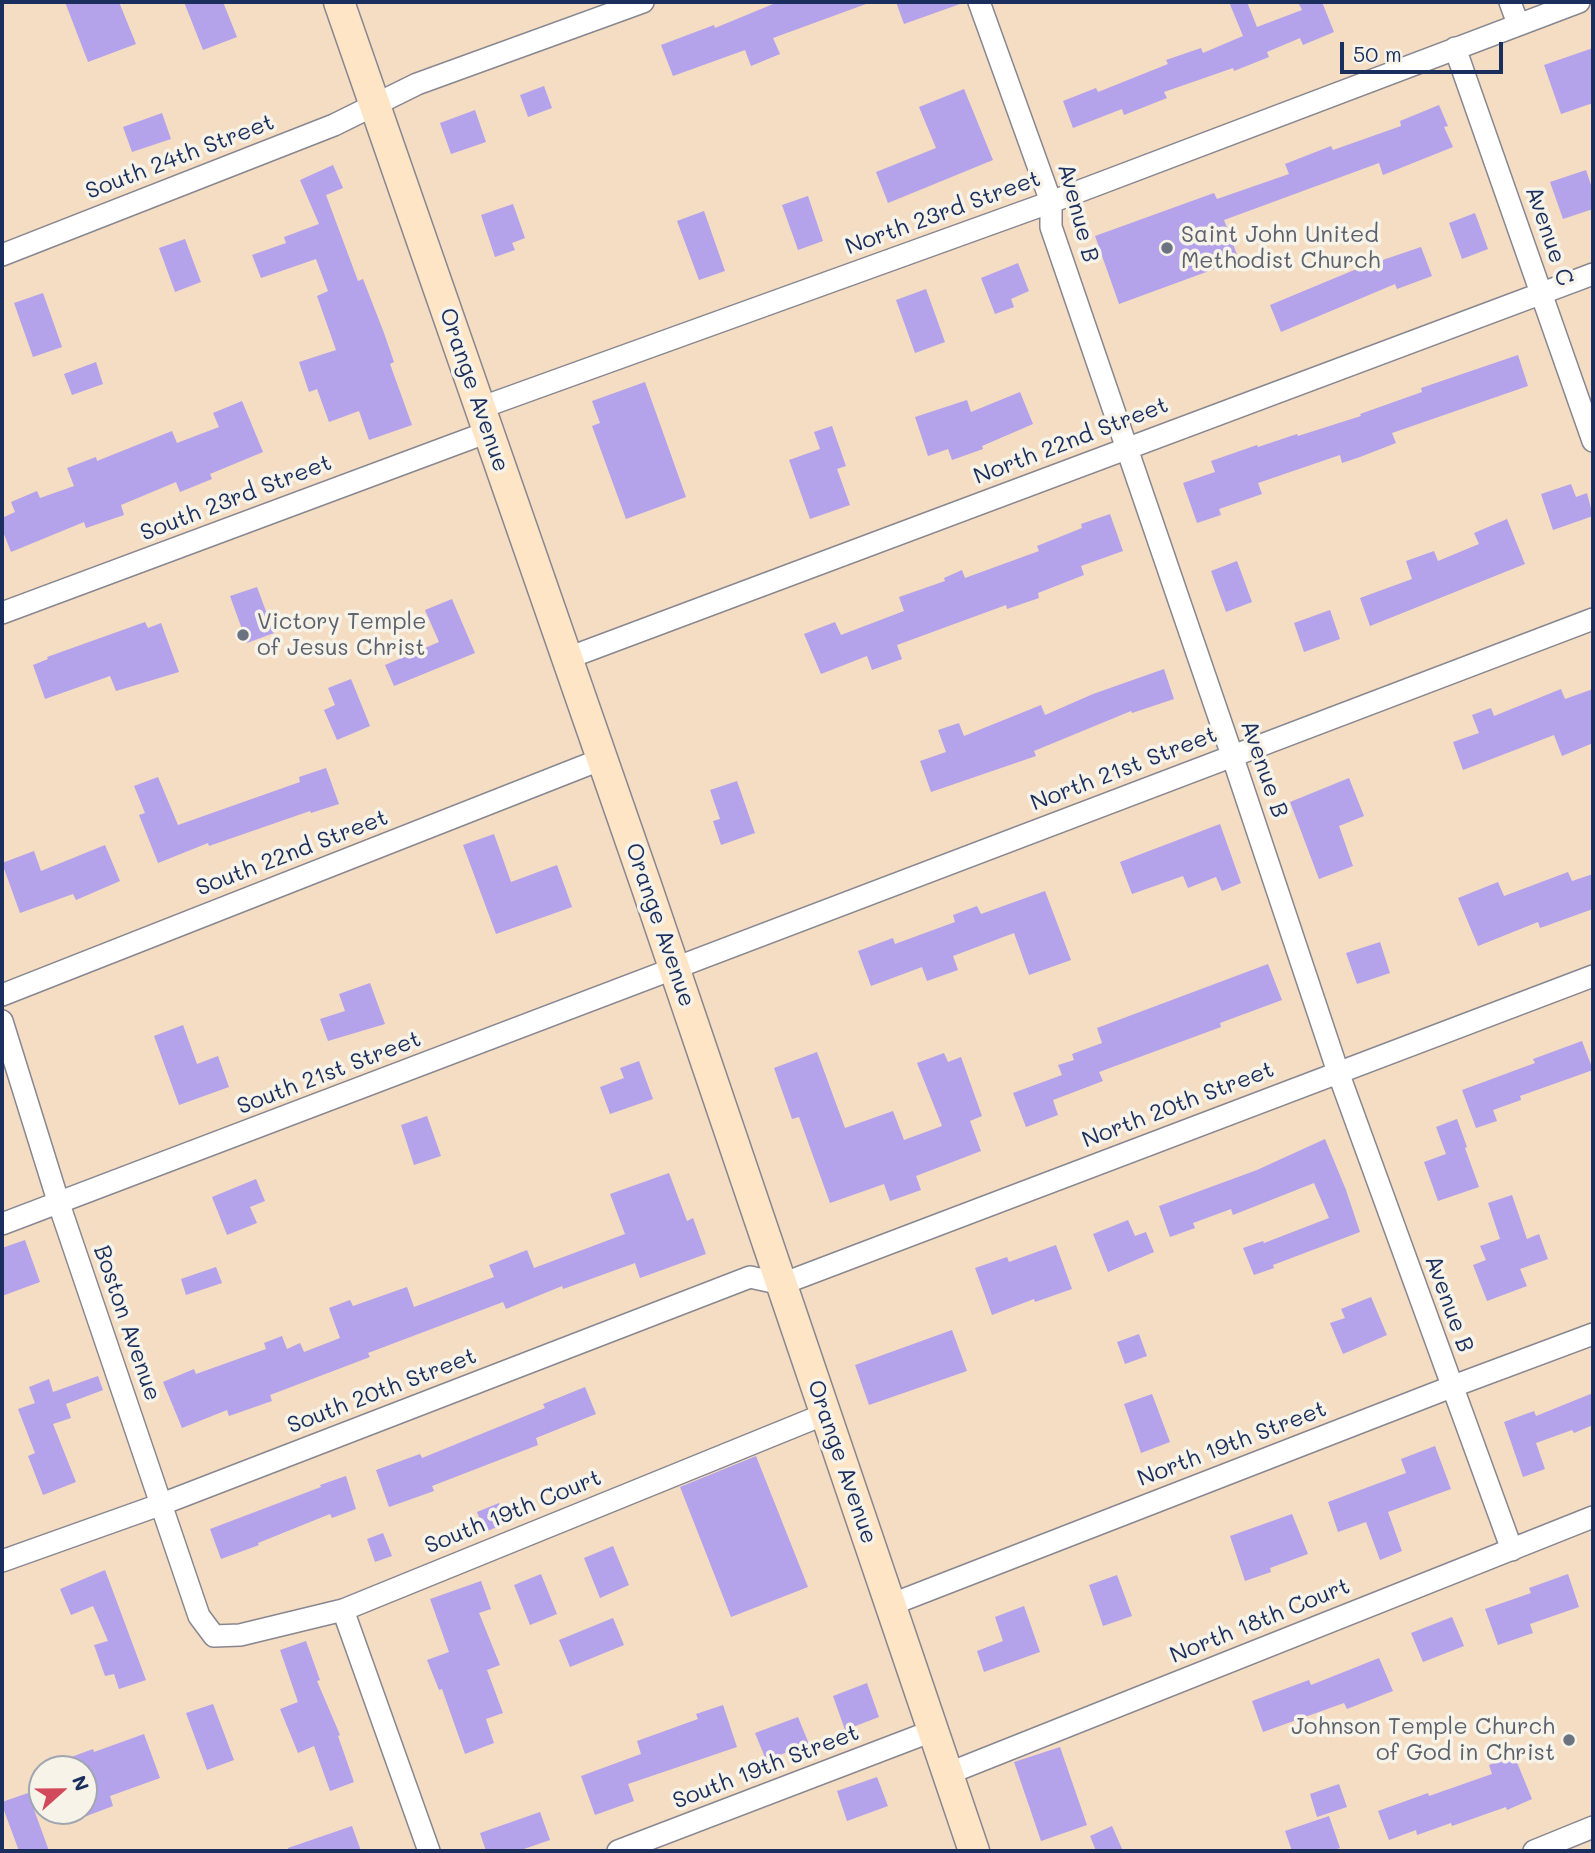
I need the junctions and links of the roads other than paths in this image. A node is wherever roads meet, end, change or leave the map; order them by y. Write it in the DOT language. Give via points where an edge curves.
graph roads {
  1 [pos="339,2"];
  2 [pos="643,2"];
  3 [pos="979,2"];
  4 [pos="1510,2"];
  5 [pos="1579,2"];
  6 [pos="1518,24"];
  7 [pos="1455,48"];
  8 [pos="376,104"];
  9 [pos="1051,201"];
  10 [pos="2,256"];
  11 [pos="1593,274"];
  12 [pos="1542,293"];
  13 [pos="484,420"];
  14 [pos="1593,441"];
  15 [pos="1127,447"];
  16 [pos="2,613"];
  17 [pos="1593,619"];
  18 [pos="568,658"];
  19 [pos="1232,755"];
  20 [pos="602,760"];
  21 [pos="675,970"];
  22 [pos="1593,976"];
  23 [pos="2,995"];
  24 [pos="2,1021"];
  25 [pos="1338,1072"];
  26 [pos="59,1204"];
  27 [pos="2,1224"];
  28 [pos="782,1284"];
  29 [pos="1593,1334"];
  30 [pos="1451,1387"];
  31 [pos="825,1414"];
  32 [pos="162,1504"];
  33 [pos="1593,1517"];
  34 [pos="1512,1550"];
  35 [pos="2,1561"];
  36 [pos="890,1605"];
  37 [pos="343,1609"];
  38 [pos="214,1636"];
  39 [pos="932,1731"];
  40 [pos="947,1774"];
  41 [pos="1593,1827"];
  42 [pos="429,1851"];
  43 [pos="618,1851"];
  44 [pos="974,1851"];
  45 [pos="1534,1851"];
  1 -- 8 [label="main road, Orange Avenue"];
  2 -- 8 [label="street, South 24th Street" via="417,84"];
  3 -- 9 [label="street, Avenue B"];
  4 -- 6 [label="street"];
  5 -- 6 [label="street, North 23rd Street"];
  6 -- 7 [label="street, North 23rd Street"];
  7 -- 9 [label="street, North 23rd Street"];
  7 -- 12 [label="street, Avenue C"];
  8 -- 10 [label="street, South 24th Street" via="334,125"];
  8 -- 13 [label="main road, Orange Avenue"];
  9 -- 13 [label="street, North 23rd Street"];
  9 -- 15 [label="street, Avenue B" via="1051,228"];
  11 -- 12 [label="street, North 22nd Street"];
  12 -- 14 [label="street, Avenue C"];
  12 -- 15 [label="street, North 22nd Street"];
  13 -- 16 [label="street, South 23rd Street"];
  13 -- 18 [label="main road, Orange Avenue"];
  15 -- 18 [label="street, North 22nd Street"];
  15 -- 19 [label="street, Avenue B"];
  17 -- 19 [label="street, North 21st Street"];
  18 -- 20 [label="main road, Orange Avenue"];
  19 -- 21 [label="street, North 21st Street"];
  19 -- 25 [label="street, Avenue B"];
  20 -- 21 [label="main road, Orange Avenue"];
  20 -- 23 [label="street, South 22nd Street"];
  21 -- 26 [label="street, South 21st Street"];
  21 -- 28 [label="main road, Orange Avenue"];
  22 -- 25 [label="street, North 20th Street"];
  24 -- 26 [label="street, Boston Avenue"];
  25 -- 28 [label="street, North 20th Street"];
  25 -- 30 [label="street, Avenue B"];
  26 -- 27 [label="street, South 21st Street"];
  26 -- 32 [label="street, Boston Avenue"];
  28 -- 31 [label="main road, Orange Avenue"];
  28 -- 32 [label="street, South 20th Street" via="750,1278"];
  29 -- 30 [label="street, North 19th Street"];
  30 -- 34 [label="street, Avenue B"];
  30 -- 36 [label="street, North 19th Street"];
  31 -- 36 [label="main road, Orange Avenue"];
  31 -- 37 [label="street, South 19th Court"];
  32 -- 35 [label="street, South 20th Street"];
  32 -- 38 [label="street, Boston Avenue" via="199,1616"];
  33 -- 34 [label="street, North 18th Court"];
  34 -- 40 [label="street, North 18th Court"];
  36 -- 39 [label="main road, Orange Avenue"];
  37 -- 38 [label="street, South 19th Court" via="240,1635"];
  37 -- 42 [label="street"];
  39 -- 40 [label="main road, Orange Avenue"];
  39 -- 43 [label="street, South 19th Street"];
  40 -- 44 [label="main road, Orange Avenue"];
  41 -- 45 [label="street"];
}
